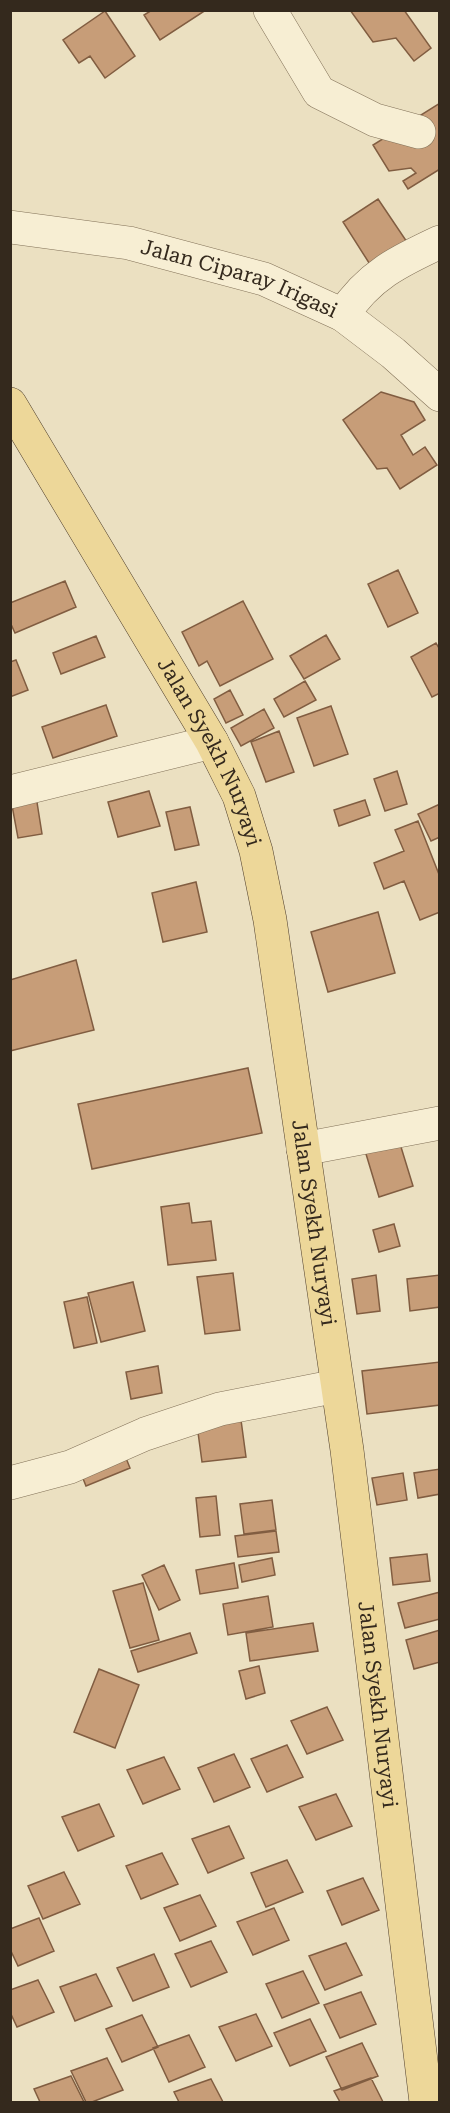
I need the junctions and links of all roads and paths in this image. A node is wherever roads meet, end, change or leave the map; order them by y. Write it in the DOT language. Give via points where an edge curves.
graph roads {
  1 [pos="270,10"];
  2 [pos="419,132"];
  3 [pos="10,227"];
  4 [pos="440,242"];
  5 [pos="357,297"];
  6 [pos="440,395"];
  7 [pos="10,404"];
  8 [pos="212,742"];
  9 [pos="10,792"];
  10 [pos="440,1124"];
  11 [pos="303,1149"];
  12 [pos="338,1386"];
  13 [pos="10,1483"];
  14 [pos="426,2103"];
  1 -- 2 [label="street" via="319,92 375,120"];
  3 -- 5 [label="street, Jalan Ciparay Irigasi" via="129,243 264,279"];
  4 -- 5 [label="street" via="394,263"];
  5 -- 6 [label="street, Jalan Ciparay Irigasi" via="393,353"];
  7 -- 8 [label="main road, Jalan Syekh Nuryayi"];
  8 -- 9 [label="street"];
  8 -- 11 [label="main road, Jalan Syekh Nuryayi" via="239,796 256,851 270,920"];
  10 -- 11 [label="street"];
  11 -- 12 [label="main road, Jalan Syekh Nuryayi"];
  12 -- 13 [label="street" via="220,1409 146,1434 70,1467"];
  12 -- 14 [label="main road, Jalan Syekh Nuryayi"];
}
